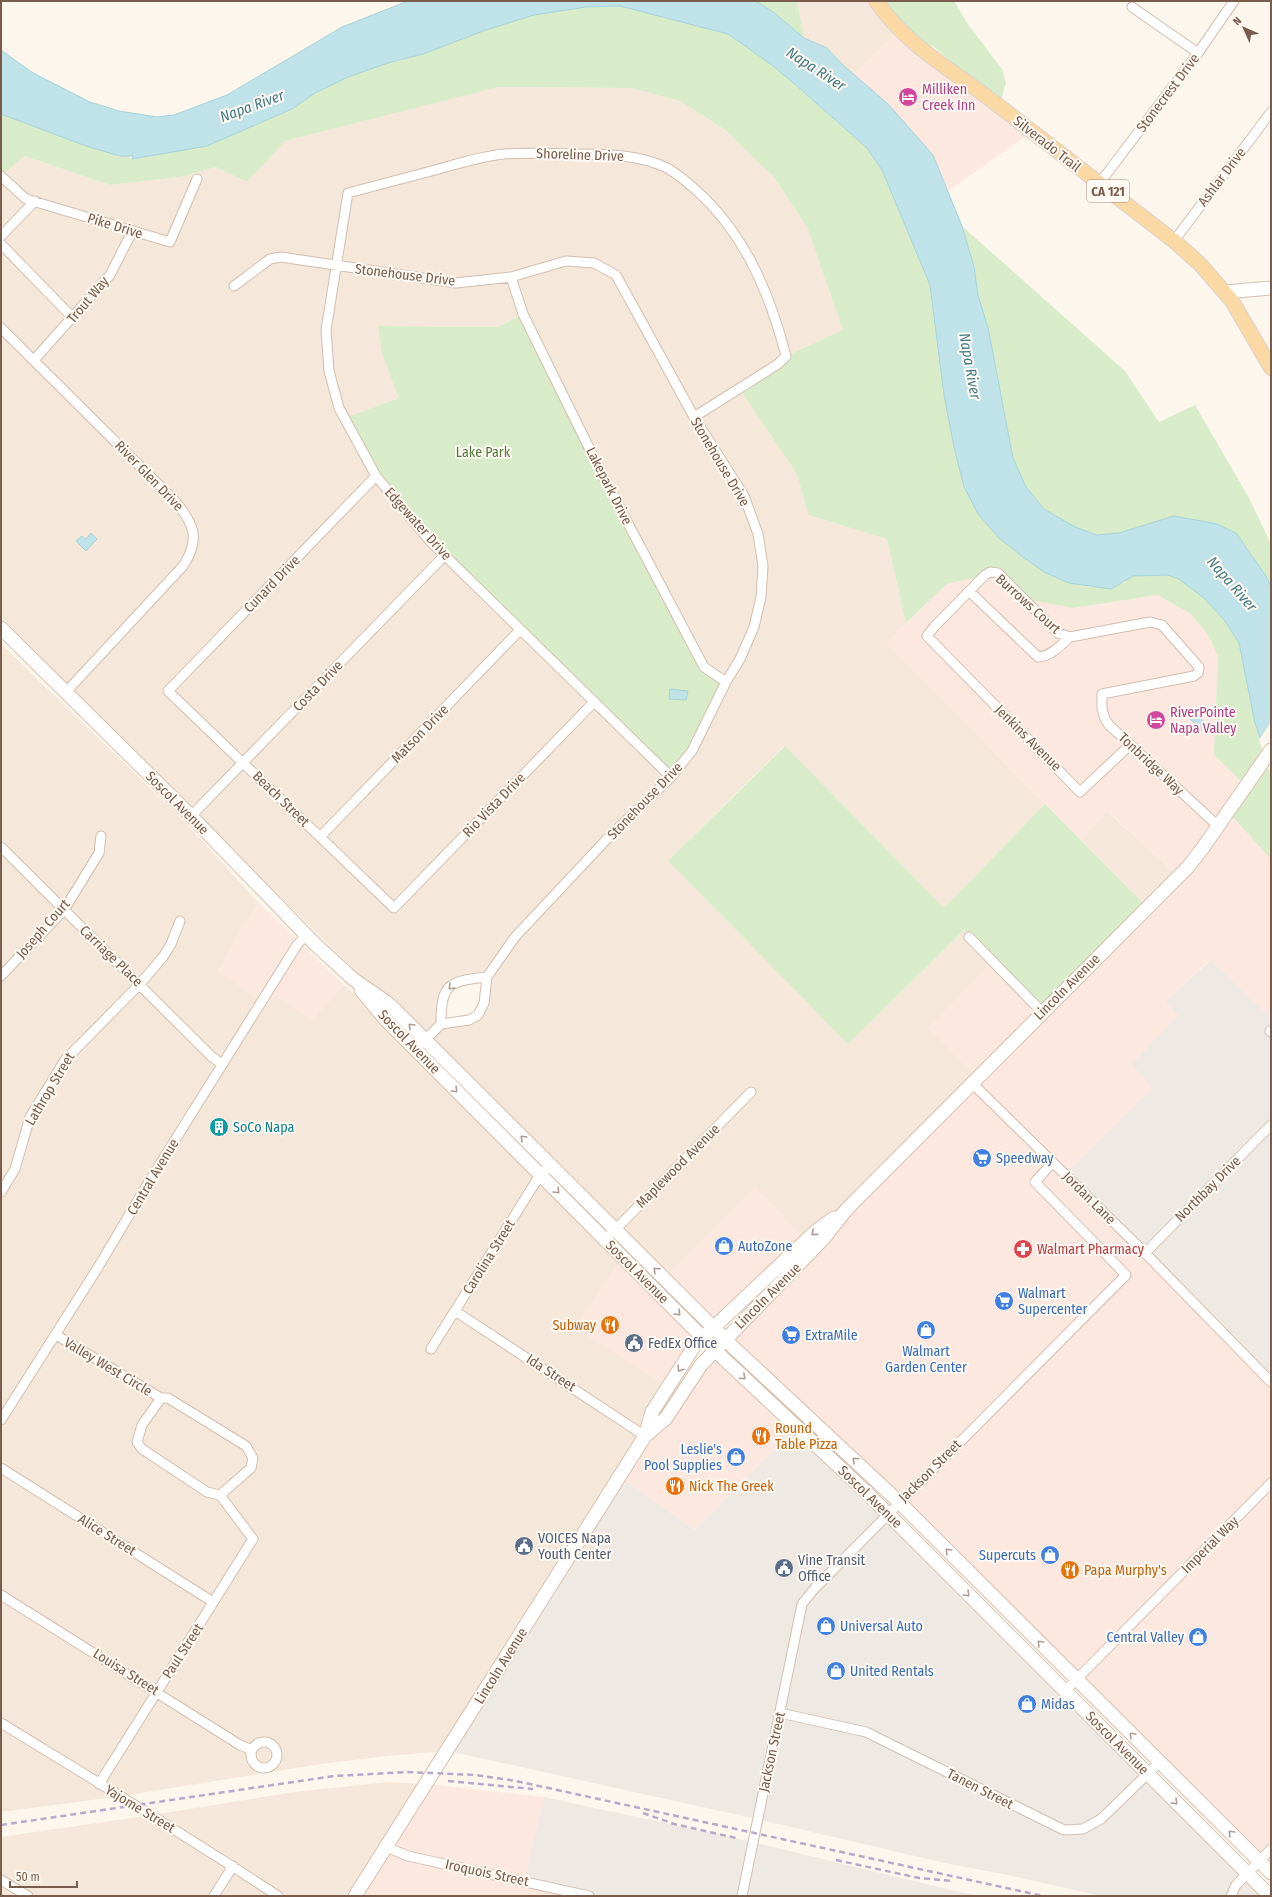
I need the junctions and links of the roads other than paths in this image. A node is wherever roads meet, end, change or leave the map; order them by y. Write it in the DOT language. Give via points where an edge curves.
graph roads {
  1 [pos="876,1"];
  2 [pos="1234,1"];
  3 [pos="1132,6"];
  4 [pos="1198,53"];
  5 [pos="1271,112"];
  6 [pos="1,176"];
  7 [pos="197,179"];
  8 [pos="1099,184"];
  9 [pos="348,193"];
  10 [pos="35,201"];
  11 [pos="132,232"];
  12 [pos="1,236"];
  13 [pos="1174,241"];
  14 [pos="1,244"];
  15 [pos="337,266"];
  16 [pos="511,277"];
  17 [pos="234,286"];
  18 [pos="1271,288"];
  19 [pos="1225,292"];
  20 [pos="73,318"];
  21 [pos="1,328"];
  22 [pos="34,360"];
  23 [pos="1271,368"];
  24 [pos="694,417"];
  25 [pos="376,476"];
  26 [pos="445,556"];
  27 [pos="969,591"];
  28 [pos="1,628"];
  29 [pos="520,630"];
  30 [pos="927,636"];
  31 [pos="1070,637"];
  32 [pos="726,682"];
  33 [pos="168,691"];
  34 [pos="66,692"];
  35 [pos="1102,694"];
  36 [pos="594,702"];
  37 [pos="1130,745"];
  38 [pos="1271,750"];
  39 [pos="243,763"];
  40 [pos="671,777"];
  41 [pos="191,816"];
  42 [pos="1218,826"];
  43 [pos="101,836"];
  44 [pos="320,837"];
  45 [pos="1,847"];
  46 [pos="394,908"];
  47 [pos="64,910"];
  48 [pos="180,921"];
  49 [pos="306,935"];
  50 [pos="969,937"];
  51 [pos="1,976"];
  52 [pos="487,976"];
  53 [pos="352,979"];
  54 [pos="140,984"];
  55 [pos="1042,1012"];
  56 [pos="441,1024"];
  57 [pos="425,1040"];
  58 [pos="414,1049"];
  59 [pos="222,1064"];
  60 [pos="972,1083"];
  61 [pos="751,1092"];
  62 [pos="1271,1125"];
  63 [pos="1053,1162"];
  64 [pos="545,1170"];
  65 [pos="1,1192"];
  66 [pos="846,1210"];
  67 [pos="615,1230"];
  68 [pos="605,1240"];
  69 [pos="1145,1253"];
  70 [pos="455,1311"];
  71 [pos="713,1327"];
  72 [pos="56,1335"];
  73 [pos="703,1338"];
  74 [pos="725,1339"];
  75 [pos="431,1349"];
  76 [pos="715,1350"];
  77 [pos="1271,1382"];
  78 [pos="160,1398"];
  79 [pos="1,1420"];
  80 [pos="645,1436"];
  81 [pos="1,1468"];
  82 [pos="1271,1483"];
  83 [pos="220,1495"];
  84 [pos="899,1502"];
  85 [pos="887,1514"];
  86 [pos="1,1595"];
  87 [pos="213,1602"];
  88 [pos="1077,1679"];
  89 [pos="157,1691"];
  90 [pos="1065,1691"];
  91 [pos="780,1713"];
  92 [pos="1,1723"];
  93 [pos="252,1750"];
  94 [pos="1160,1762"];
  95 [pos="1148,1774"];
  96 [pos="99,1784"];
  97 [pos="386,1847"];
  98 [pos="1271,1849"];
  99 [pos="1259,1861"];
  100 [pos="233,1866"];
  101 [pos="1247,1873"];
  102 [pos="1271,1873"];
  103 [pos="1,1880"];
  104 [pos="28,1896"];
  105 [pos="214,1896"];
  106 [pos="278,1896"];
  107 [pos="355,1896"];
  108 [pos="589,1896"];
  109 [pos="742,1896"];
  110 [pos="1231,1896"];
  111 [pos="1270,1896"];
  1 -- 8 [label="main road, Silverado Trail / CA 121" via="889,20 911,42 986,96"];
  2 -- 4 [label="street, Stonecrest Drive"];
  3 -- 4 [label="street"];
  4 -- 8 [label="street, Stonecrest Drive"];
  5 -- 13 [label="street, Ashlar Drive"];
  6 -- 10 [label="street, Pike Drive" via="26,199"];
  7 -- 11 [label="street, Pike Drive" via="170,242"];
  8 -- 13 [label="main road, Silverado Trail / CA 121"];
  9 -- 15 [label="street, Edgewater Drive"];
  9 -- 24 [label="street, Shoreline Drive" via="474,159 504,154 613,154 651,161 667,168 704,197 742,244 758,273 779,328 786,356 778,364"];
  10 -- 11 [label="street, Pike Drive"];
  10 -- 12 [label="street"];
  11 -- 20 [label="street, Trout Way" via="110,275"];
  13 -- 19 [label="main road, Silverado Trail / CA 121" via="1200,264"];
  14 -- 20 [label="street"];
  15 -- 16 [label="street, Stonehouse Drive" via="456,282"];
  15 -- 17 [label="street, Stonehouse Drive" via="281,257 270,259"];
  15 -- 25 [label="street, Edgewater Drive" via="326,330 329,371 339,408"];
  16 -- 24 [label="street, Stonehouse Drive" via="566,261 594,262 616,274"];
  16 -- 32 [label="street, Lakepark Drive" via="523,314 603,476 704,667"];
  18 -- 19 [label="main road"];
  19 -- 23 [label="main road, Silverado Trail / CA 121"];
  20 -- 22 [label="street, Trout Way"];
  21 -- 22 [label="street, River Glen Drive"];
  22 -- 34 [label="street, River Glen Drive" via="175,501 188,517 195,536 192,554 183,566"];
  24 -- 32 [label="street, Stonehouse Drive" via="744,496 758,534 763,566 762,597 754,627"];
  25 -- 26 [label="street, Edgewater Drive"];
  25 -- 33 [label="street, Cunard Drive"];
  26 -- 29 [label="street, Edgewater Drive"];
  26 -- 39 [label="street, Costa Drive"];
  27 -- 30 [label="street, Burrows Court"];
  27 -- 31 [label="street, Burrows Court" via="985,575 990,572 998,573 1058,633"];
  27 -- 31 [label="street, Burrows Court" via="1038,657 1044,657"];
  28 -- 34 [label="main road, Soscol Avenue"];
  29 -- 36 [label="street, Edgewater Drive"];
  29 -- 44 [label="street, Matson Drive"];
  30 -- 37 [label="street, Jenkins Avenue" via="1080,792"];
  31 -- 35 [label="street, Burrows Court" via="1156,623 1162,626 1200,670 1194,676"];
  32 -- 40 [label="street, Stonehouse Drive" via="692,751"];
  33 -- 39 [label="street, Beach Street"];
  34 -- 41 [label="main road, Soscol Avenue"];
  35 -- 37 [label="street, Tonbridge Way" via="1104,719"];
  36 -- 40 [label="street, Edgewater Drive"];
  36 -- 46 [label="street, Rio Vista Drive"];
  37 -- 42 [label="street, Tonbridge Way"];
  38 -- 42 [label="main road, Lincoln Avenue"];
  39 -- 41 [label="street, Costa Drive"];
  39 -- 44 [label="street, Beach Street"];
  40 -- 52 [label="street, Stonehouse Drive" via="543,906 515,937"];
  41 -- 49 [label="main road, Soscol Avenue"];
  42 -- 55 [label="main road, Lincoln Avenue" via="1176,880"];
  43 -- 47 [label="street, Joseph Court" via="99,854"];
  44 -- 46 [label="street, Beach Street"];
  45 -- 47 [label="street, Carriage Place"];
  47 -- 51 [label="street, Joseph Court"];
  47 -- 54 [label="street, Carriage Place"];
  48 -- 54 [label="street, Lathrop Street" via="163,957"];
  49 -- 53 [label="main road, Soscol Avenue"];
  49 -- 59 [label="street, Central Avenue" via="297,945"];
  50 -- 55 [label="street"];
  52 -- 56 [label="street, Stonehouse Drive" via="484,1003 478,1014 469,1020"];
  52 -- 56 [label="street, one-way" via="451,984 441,1004"];
  57 -- 53 [label="main road, Soscol Avenue, one-way" via="389,1004"];
  53 -- 58 [label="main road, Soscol Avenue" via="380,1014"];
  54 -- 59 [label="street, Carriage Place"];
  54 -- 65 [label="street, Lathrop Street" via="65,1060 30,1117 15,1169"];
  55 -- 60 [label="main road, Lincoln Avenue"];
  56 -- 57 [label="street"];
  57 -- 58 [label="street"];
  64 -- 57 [label="main road, Soscol Avenue, one-way"];
  58 -- 64 [label="main road, Soscol Avenue, one-way"];
  59 -- 72 [label="street, Central Avenue"];
  60 -- 63 [label="street, Jordan Lane"];
  60 -- 66 [label="main road, Lincoln Avenue"];
  61 -- 67 [label="street, Maplewood Avenue"];
  62 -- 69 [label="street, Northbay Drive"];
  63 -- 69 [label="street, Jordan Lane"];
  63 -- 84 [label="street, Jackson Street" via="1035,1182 1126,1275"];
  64 -- 67 [label="main road, Soscol Avenue"];
  64 -- 68 [label="main road, Soscol Avenue, one-way"];
  64 -- 70 [label="street, Carolina Street"];
  66 -- 71 [label="main road, Lincoln Avenue, one-way" via="816,1231"];
  66 -- 74 [label="main road, Lincoln Avenue" via="824,1238"];
  67 -- 68 [label="street, Maplewood Avenue"];
  71 -- 67 [label="main road, Soscol Avenue, one-way"];
  68 -- 73 [label="main road, Soscol Avenue, one-way"];
  69 -- 77 [label="street, Jordan Lane"];
  70 -- 75 [label="street, Carolina Street"];
  70 -- 80 [label="street, Ida Street"];
  71 -- 73 [label="main road, Lincoln Avenue"];
  71 -- 74 [label="main road, Soscol Avenue"];
  72 -- 78 [label="street, Valley West Circle"];
  72 -- 79 [label="street, Central Avenue"];
  73 -- 76 [label="main road, Soscol Avenue"];
  73 -- 80 [label="main road, Lincoln Avenue, one-way" via="695,1345 652,1412"];
  74 -- 76 [label="main road, Lincoln Avenue"];
  84 -- 74 [label="main road, Soscol Avenue, one-way"];
  76 -- 80 [label="main road, Lincoln Avenue" via="693,1375 666,1418"];
  76 -- 85 [label="main road, Soscol Avenue, one-way"];
  78 -- 83 [label="street, Valley West Circle" via="142,1425 137,1442 142,1449 207,1492"];
  78 -- 83 [label="street, Valley West Circle" via="168,1398 246,1446 253,1458 250,1468"];
  80 -- 97 [label="main road, Lincoln Avenue"];
  81 -- 87 [label="street, Alice Street"];
  82 -- 88 [label="street, Imperial Way"];
  83 -- 87 [label="street, Paul Street" via="253,1539"];
  84 -- 85 [label="street, Jackson Street"];
  88 -- 84 [label="main road, Soscol Avenue, one-way"];
  85 -- 90 [label="main road, Soscol Avenue, one-way"];
  85 -- 91 [label="street, Jackson Street" via="802,1604"];
  86 -- 89 [label="street, Louisa Street"];
  87 -- 89 [label="street, Paul Street"];
  88 -- 90 [label="street, Imperial Way"];
  94 -- 88 [label="main road, Soscol Avenue, one-way"];
  89 -- 93 [label="street, Louisa Street" via="240,1745"];
  89 -- 96 [label="street, Paul Street"];
  90 -- 95 [label="main road, Soscol Avenue"];
  91 -- 95 [label="street, Tanen Street" via="866,1732 1064,1830 1072,1831 1094,1824"];
  91 -- 109 [label="street, Jackson Street"];
  92 -- 96 [label="street, Yajome Street"];
  94 -- 95 [label="street, Tanen Street"];
  99 -- 94 [label="main road, Soscol Avenue, one-way"];
  95 -- 101 [label="main road, Soscol Avenue, one-way"];
  96 -- 100 [label="street, Yajome Street"];
  97 -- 107 [label="main road, Lincoln Avenue"];
  97 -- 108 [label="street, Iroquois Street" via="408,1856"];
  98 -- 99 [label="street"];
  99 -- 101 [label="street"];
  99 -- 102 [label="main road, Soscol Avenue"];
  100 -- 105 [label="street"];
  100 -- 106 [label="street, Yajome Street"];
  101 -- 110 [label="street" via="1236,1885"];
  101 -- 111 [label="main road, Soscol Avenue"];
  103 -- 104 [label="street"];
}
